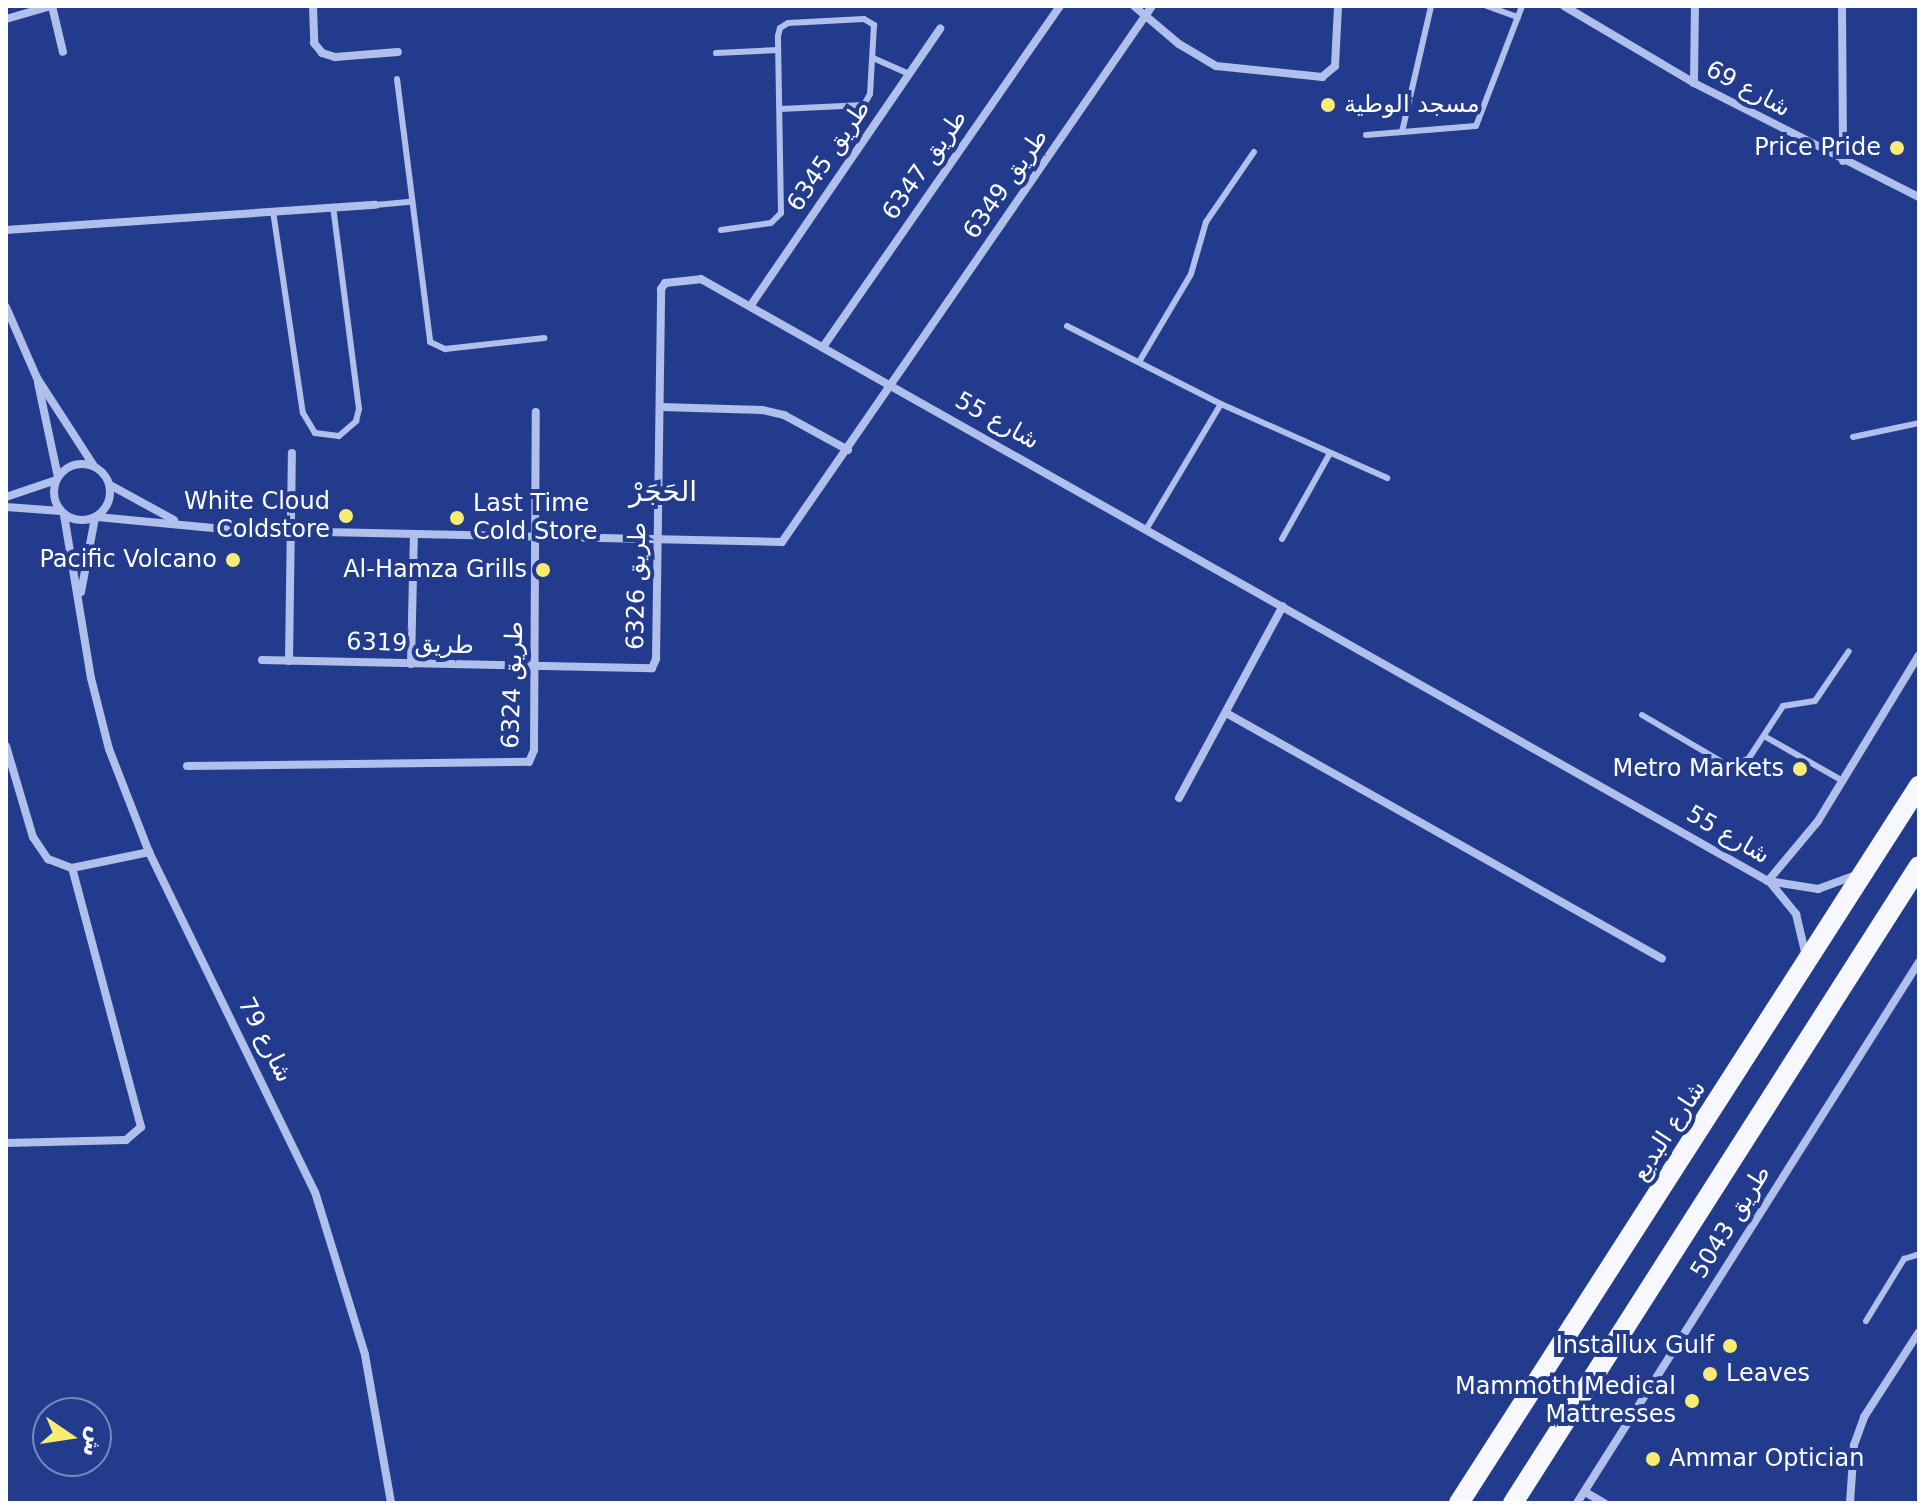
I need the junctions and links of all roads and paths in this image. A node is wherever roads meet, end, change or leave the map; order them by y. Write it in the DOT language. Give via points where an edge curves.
graph roads {
  1 [pos="51,6"];
  2 [pos="313,6"];
  3 [pos="1060,6"];
  4 [pos="1134,6"];
  5 [pos="1152,6"];
  6 [pos="1338,6"];
  7 [pos="1431,6"];
  8 [pos="1487,6"];
  9 [pos="1522,6"];
  10 [pos="1564,6"];
  11 [pos="1695,6"];
  12 [pos="1842,6"];
  13 [pos="1146,16"];
  14 [pos="1518,17"];
  15 [pos="6,19"];
  16 [pos="940,29"];
  17 [pos="778,50"];
  18 [pos="63,52"];
  19 [pos="398,52"];
  20 [pos="716,53"];
  21 [pos="873,58"];
  22 [pos="909,74"];
  23 [pos="397,79"];
  24 [pos="1694,83"];
  25 [pos="780,109"];
  26 [pos="1402,132"];
  27 [pos="1366,135"];
  28 [pos="1254,152"];
  29 [pos="1843,161"];
  30 [pos="1919,197"];
  31 [pos="411,202"];
  32 [pos="375,205"];
  33 [pos="333,207"];
  34 [pos="272,208"];
  35 [pos="6,230"];
  36 [pos="721,230"];
  37 [pos="751,305"];
  38 [pos="6,307"];
  39 [pos="1067,326"];
  40 [pos="544,338"];
  41 [pos="823,347"];
  42 [pos="1139,362"];
  43 [pos="37,378"];
  44 [pos="891,385"];
  45 [pos="1221,404"];
  46 [pos="661,407"];
  47 [pos="536,412"];
  48 [pos="1919,423"];
  49 [pos="1853,437"];
  50 [pos="848,450"];
  51 [pos="292,453"];
  52 [pos="1330,453"];
  53 [pos="94,466"];
  54 [pos="1387,478"];
  55 [pos="57,479"];
  56 [pos="110,485"];
  57 [pos="6,497"];
  58 [pos="6,507"];
  59 [pos="62,513"];
  60 [pos="96,517"];
  61 [pos="186,525"];
  62 [pos="1147,528"];
  63 [pos="291,531"];
  64 [pos="414,535"];
  65 [pos="536,537"];
  66 [pos="658,539"];
  67 [pos="1282,539"];
  68 [pos="79,605"];
  69 [pos="1283,606"];
  70 [pos="1849,651"];
  71 [pos="1919,655"];
  72 [pos="262,660"];
  73 [pos="289,661"];
  74 [pos="411,664"];
  75 [pos="536,667"];
  76 [pos="652,668"];
  77 [pos="1228,714"];
  78 [pos="1642,715"];
  79 [pos="1764,736"];
  80 [pos="6,746"];
  81 [pos="187,766"];
  82 [pos="1843,781"];
  83 [pos="1919,786"];
  84 [pos="1179,798"];
  85 [pos="149,852"];
  86 [pos="1919,866"];
  87 [pos="72,868"];
  88 [pos="1868,869"];
  89 [pos="1768,881"];
  90 [pos="1662,959"];
  91 [pos="1919,962"];
  92 [pos="1806,966"];
  93 [pos="6,1143"];
  94 [pos="1919,1254"];
  95 [pos="1866,1321"];
  96 [pos="1919,1332"];
  97 [pos="1585,1492"];
  98 [pos="391,1503"];
  99 [pos="1459,1503"];
  100 [pos="1513,1503"];
  101 [pos="1577,1503"];
  102 [pos="1604,1503"];
  103 [pos="1850,1503"];
  1 -- 15 [label="street"];
  1 -- 18 [label="street"];
  2 -- 19 [label="street" via="314,43 322,53 335,57"];
  3 -- 41 [label="street, طريق 6347"];
  4 -- 13 [label="street"];
  5 -- 13 [label="street, طريق 6349"];
  6 -- 13 [label="street" via="1335,66 1322,77 1216,66"];
  7 -- 26 [label="lane"];
  8 -- 14 [label="lane"];
  9 -- 14 [label="lane"];
  10 -- 24 [label="street, شارع 69"];
  11 -- 24 [label="street"];
  12 -- 29 [label="street"];
  13 -- 44 [label="street, طريق 6349"];
  14 -- 26 [label="lane" via="1481,122 1471,128"];
  16 -- 22 [label="street, طريق 6345"];
  17 -- 20 [label="lane"];
  17 -- 21 [label="lane" via="778,32 788,23 864,19 875,30"];
  17 -- 25 [label="lane"];
  21 -- 22 [label="lane"];
  21 -- 25 [label="lane" via="870,94 860,107"];
  22 -- 37 [label="street, طريق 6345"];
  23 -- 31 [label="lane"];
  24 -- 29 [label="street, شارع 69"];
  25 -- 36 [label="lane" via="779,217 771,223"];
  26 -- 27 [label="lane"];
  28 -- 42 [label="lane" via="1206,222 1191,274"];
  29 -- 30 [label="street, شارع 69"];
  31 -- 32 [label="lane"];
  31 -- 40 [label="lane" via="433,346"];
  32 -- 33 [label="street"];
  33 -- 34 [label="street"];
  33 -- 34 [label="lane" via="359,409 349,431 326,437 315,433 303,413"];
  34 -- 35 [label="street"];
  37 -- 41 [label="street, شارع 55"];
  37 -- 46 [label="street, طريق 6326" via="709,280 663,284"];
  38 -- 43 [label="street"];
  39 -- 42 [label="lane"];
  41 -- 44 [label="street, شارع 55"];
  42 -- 45 [label="lane"];
  43 -- 53 [label="street"];
  43 -- 55 [label="street"];
  44 -- 50 [label="street"];
  44 -- 62 [label="street, شارع 55"];
  45 -- 52 [label="lane"];
  45 -- 62 [label="lane"];
  46 -- 50 [label="street" via="762,410 794,420"];
  46 -- 66 [label="street, طريق 6326"];
  47 -- 65 [label="street, طريق 6324"];
  48 -- 49 [label="lane"];
  50 -- 66 [label="street" via="782,542"];
  51 -- 63 [label="street"];
  52 -- 54 [label="lane"];
  52 -- 67 [label="lane"];
  53 -- 55 [label="street" via="74,465"];
  53 -- 56 [label="street"];
  55 -- 57 [label="street"];
  55 -- 59 [label="street" via="54,491"];
  56 -- 60 [label="street" via="106,508"];
  56 -- 61 [label="street"];
  58 -- 59 [label="street"];
  59 -- 60 [label="street" via="85,521"];
  59 -- 68 [label="street, شارع 79"];
  60 -- 61 [label="street"];
  60 -- 68 [label="street, شارع 79"];
  61 -- 63 [label="street"];
  62 -- 69 [label="street, شارع 55"];
  63 -- 64 [label="street"];
  63 -- 73 [label="street"];
  64 -- 65 [label="street"];
  64 -- 74 [label="street"];
  65 -- 66 [label="street"];
  65 -- 75 [label="street, طريق 6324"];
  66 -- 76 [label="street, طريق 6326"];
  68 -- 85 [label="street, شارع 79" via="109,749"];
  69 -- 77 [label="street"];
  69 -- 89 [label="street, شارع 55"];
  70 -- 79 [label="lane" via="1815,701 1783,706"];
  71 -- 82 [label="street"];
  72 -- 73 [label="street, طريق 6319"];
  73 -- 74 [label="street, طريق 6319"];
  74 -- 75 [label="street, طريق 6319"];
  75 -- 76 [label="street, طريق 6319"];
  75 -- 81 [label="street, طريق 6324" via="534,750 525,764"];
  77 -- 84 [label="street"];
  77 -- 90 [label="street"];
  78 -- 79 [label="lane" via="1729,765 1749,758"];
  79 -- 82 [label="lane"];
  80 -- 87 [label="street" via="39,849"];
  82 -- 89 [label="street"];
  83 -- 88 [label="main road, شارع البديع"];
  85 -- 87 [label="street"];
  85 -- 98 [label="street, شارع 79" via="315,1192 365,1355"];
  86 -- 100 [label="main road"];
  87 -- 93 [label="street" via="141,1127 126,1140"];
  88 -- 89 [label="street, شارع 55" via="1818,889"];
  88 -- 92 [label="main road, شارع البديع"];
  89 -- 92 [label="street, شارع 55" via="1796,914"];
  91 -- 97 [label="street, طريق 5043"];
  92 -- 99 [label="main road, شارع البديع"];
  94 -- 95 [label="lane" via="1904,1259"];
  96 -- 103 [label="street" via="1864,1417 1854,1445"];
  97 -- 101 [label="street, طريق 5043"];
  97 -- 102 [label="street"];
}
